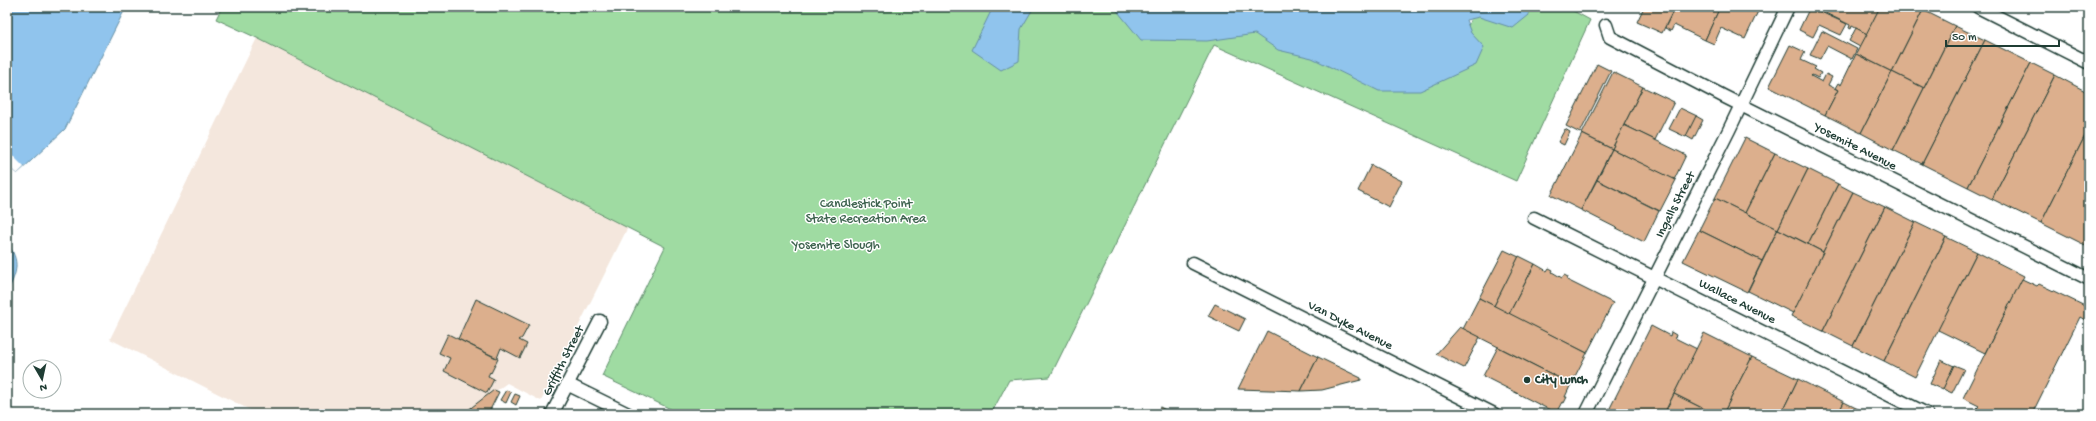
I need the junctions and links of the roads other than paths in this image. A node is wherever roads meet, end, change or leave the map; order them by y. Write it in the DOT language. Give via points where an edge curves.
graph roads {
  1 [pos="1788,7"];
  2 [pos="1978,7"];
  3 [pos="1606,25"];
  4 [pos="2089,63"];
  5 [pos="1740,105"];
  6 [pos="1534,218"];
  7 [pos="1193,263"];
  8 [pos="1655,278"];
  9 [pos="2089,279"];
  10 [pos="600,321"];
  11 [pos="567,384"];
  12 [pos="552,414"];
  13 [pos="628,414"];
  14 [pos="1494,414"];
  15 [pos="1586,414"];
  16 [pos="1927,414"];
  1 -- 5 [label="street, Ingalls Street"];
  2 -- 4 [label="street"];
  3 -- 5 [label="street, Yosemite Avenue" via="1610,37"];
  5 -- 8 [label="street, Ingalls Street"];
  5 -- 9 [label="street, Yosemite Avenue"];
  6 -- 8 [label="street, Wallace Avenue"];
  7 -- 14 [label="street, Van Dyke Avenue"];
  8 -- 15 [label="street, Ingalls Street"];
  8 -- 16 [label="street, Wallace Avenue"];
  10 -- 11 [label="street, Griffith Street"];
  11 -- 12 [label="street, Griffith Street"];
  11 -- 13 [label="street"];
}
